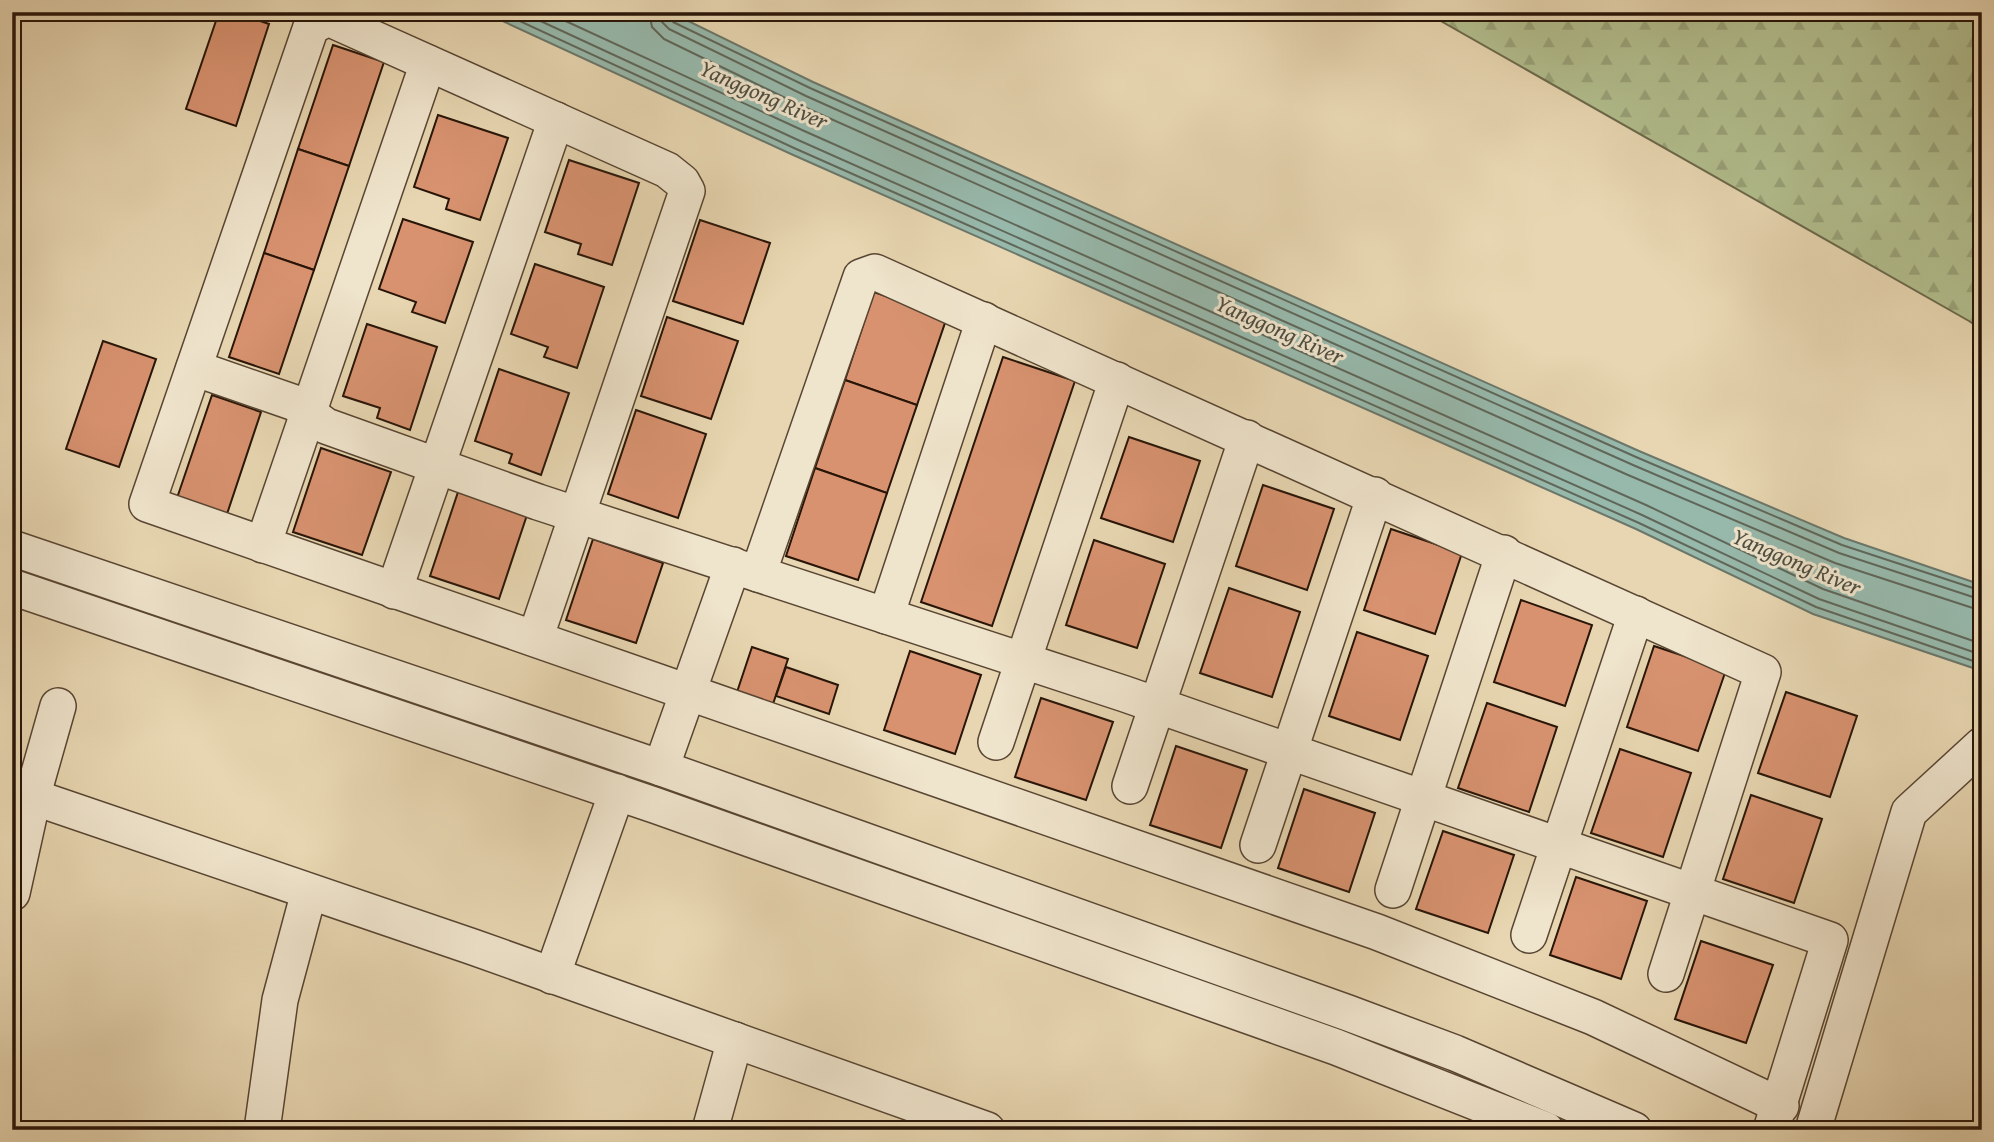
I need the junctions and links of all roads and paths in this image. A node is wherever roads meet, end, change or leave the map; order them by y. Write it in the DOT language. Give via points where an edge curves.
graph roads {
  1 [pos="428,63"];
  2 [pos="556,120"];
  3 [pos="984,320"];
  4 [pos="194,368"];
  5 [pos="1117,380"];
  6 [pos="308,412"];
  7 [pos="1247,438"];
  8 [pos="437,466"];
  9 [pos="1375,495"];
  10 [pos="577,514"];
  11 [pos="263,545"];
  12 [pos="12,548"];
  13 [pos="1504,553"];
  14 [pos="745,570"];
  15 [pos="12,587"];
  16 [pos="394,591"];
  17 [pos="1636,614"];
  18 [pos="886,616"];
  19 [pos="535,639"];
  20 [pos="1023,661"];
  21 [pos="687,692"];
  22 [pos="58,706"];
  23 [pos="1157,706"];
  24 [pos="996,742"];
  25 [pos="1982,745"];
  26 [pos="1289,752"];
  27 [pos="661,768"];
  28 [pos="1130,786"];
  29 [pos="617,792"];
  30 [pos="33,797"];
  31 [pos="1423,799"];
  32 [pos="1258,845"];
  33 [pos="1559,846"];
  34 [pos="1393,890"];
  35 [pos="309,892"];
  36 [pos="1693,892"];
  37 [pos="12,893"];
  38 [pos="1529,935"];
  39 [pos="1666,974"];
  40 [pos="552,976"];
  41 [pos="735,1041"];
  42 [pos="1776,1118"];
  43 [pos="262,1130"];
  44 [pos="710,1130"];
  45 [pos="987,1130"];
  46 [pos="1546,1130"];
  47 [pos="1634,1130"];
  48 [pos="1813,1130"];
  1 -- 2 [label="street"];
  1 -- 4 [label="street" via="328,18 311,27"];
  1 -- 6 [label="street"];
  2 -- 8 [label="street"];
  2 -- 10 [label="street" via="667,170 687,191"];
  3 -- 5 [label="street"];
  3 -- 14 [label="street" via="875,272 861,277"];
  3 -- 18 [label="street"];
  4 -- 6 [label="street" via="295,403"];
  4 -- 11 [label="street" via="147,504"];
  5 -- 7 [label="street"];
  5 -- 20 [label="street"];
  6 -- 8 [label="street" via="326,426"];
  6 -- 11 [label="street"];
  7 -- 9 [label="street"];
  7 -- 23 [label="street"];
  8 -- 10 [label="street"];
  8 -- 16 [label="street"];
  9 -- 13 [label="street"];
  9 -- 26 [label="street"];
  10 -- 14 [label="street"];
  10 -- 19 [label="street"];
  11 -- 16 [label="street"];
  12 -- 27 [label="street"];
  13 -- 17 [label="street"];
  13 -- 31 [label="street"];
  14 -- 18 [label="street"];
  14 -- 21 [label="street"];
  15 -- 29 [label="street"];
  16 -- 19 [label="street"];
  17 -- 33 [label="street"];
  17 -- 36 [label="street" via="1763,672"];
  18 -- 20 [label="street"];
  19 -- 21 [label="street"];
  20 -- 23 [label="street"];
  20 -- 24 [label="street"];
  21 -- 27 [label="street"];
  21 -- 42 [label="street" via="1486,972 1593,1017"];
  22 -- 30 [label="street"];
  23 -- 26 [label="street"];
  23 -- 28 [label="street"];
  25 -- 48 [label="street" via="1909,812"];
  26 -- 31 [label="street"];
  26 -- 32 [label="street"];
  27 -- 47 [label="street" via="1360,1017 1538,1086"];
  29 -- 40 [label="street"];
  29 -- 46 [label="street" via="1336,1047"];
  30 -- 35 [label="street"];
  30 -- 37 [label="street"];
  31 -- 33 [label="street"];
  31 -- 34 [label="street"];
  33 -- 36 [label="street"];
  33 -- 38 [label="street"];
  35 -- 40 [label="street"];
  35 -- 43 [label="street" via="280,1000"];
  36 -- 39 [label="street"];
  36 -- 42 [label="street" via="1830,940"];
  40 -- 41 [label="street"];
  41 -- 44 [label="street"];
  41 -- 45 [label="street"];
}
